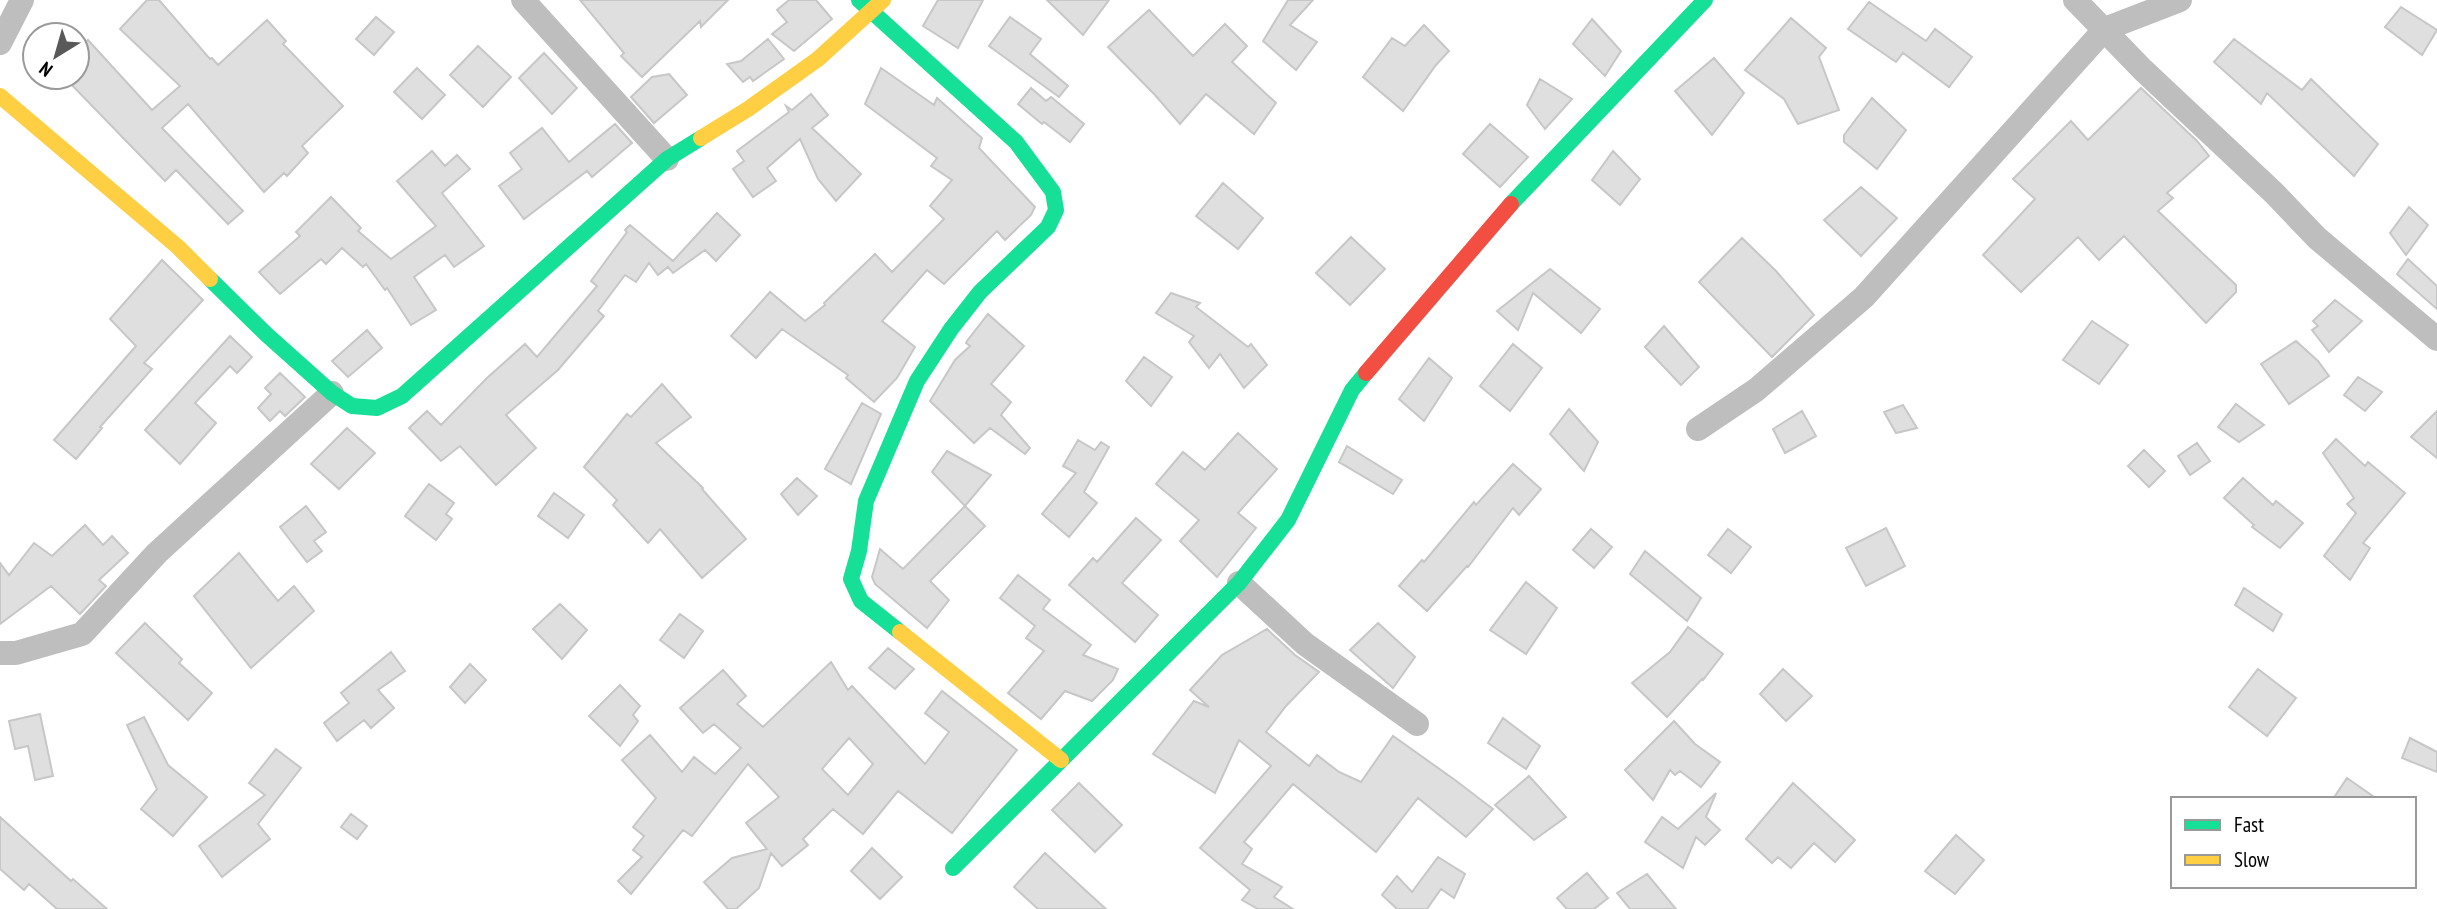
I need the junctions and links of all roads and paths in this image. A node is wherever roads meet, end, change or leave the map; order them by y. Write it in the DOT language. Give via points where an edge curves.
graph roads {
  1 [pos="22,0"];
  2 [pos="523,0"];
  3 [pos="1705,0"];
  4 [pos="2075,0"];
  5 [pos="2180,0"];
  6 [pos="871,4"];
  7 [pos="2105,29"];
  8 [pos="0,43"];
  9 [pos="0,96"];
  10 [pos="667,159"];
  11 [pos="2437,339"];
  12 [pos="332,393"];
  13 [pos="1698,429"];
  14 [pos="1239,583"];
  15 [pos="0,653"];
  16 [pos="1417,724"];
  17 [pos="1061,760"];
  18 [pos="953,868"];
  1 -- 8 [label="street"];
  2 -- 10 [label="street"];
  3 -- 14 [label="street" via="1488,229 1352,390 1288,520"];
  4 -- 7 [label="street"];
  5 -- 7 [label="street"];
  6 -- 10 [label="street" via="818,59"];
  6 -- 17 [label="street" via="1016,142 1054,192 1056,210 1048,226 979,292 917,381 866,501 850,579 861,601"];
  7 -- 11 [label="street" via="2316,237"];
  7 -- 13 [label="street" via="1864,297 1756,390"];
  9 -- 12 [label="street" via="178,247"];
  10 -- 12 [label="street" via="402,396 377,408 352,406"];
  12 -- 15 [label="street" via="157,553 82,634 16,653"];
  14 -- 16 [label="street" via="1305,644"];
  14 -- 17 [label="street"];
  17 -- 18 [label="street"];
}
